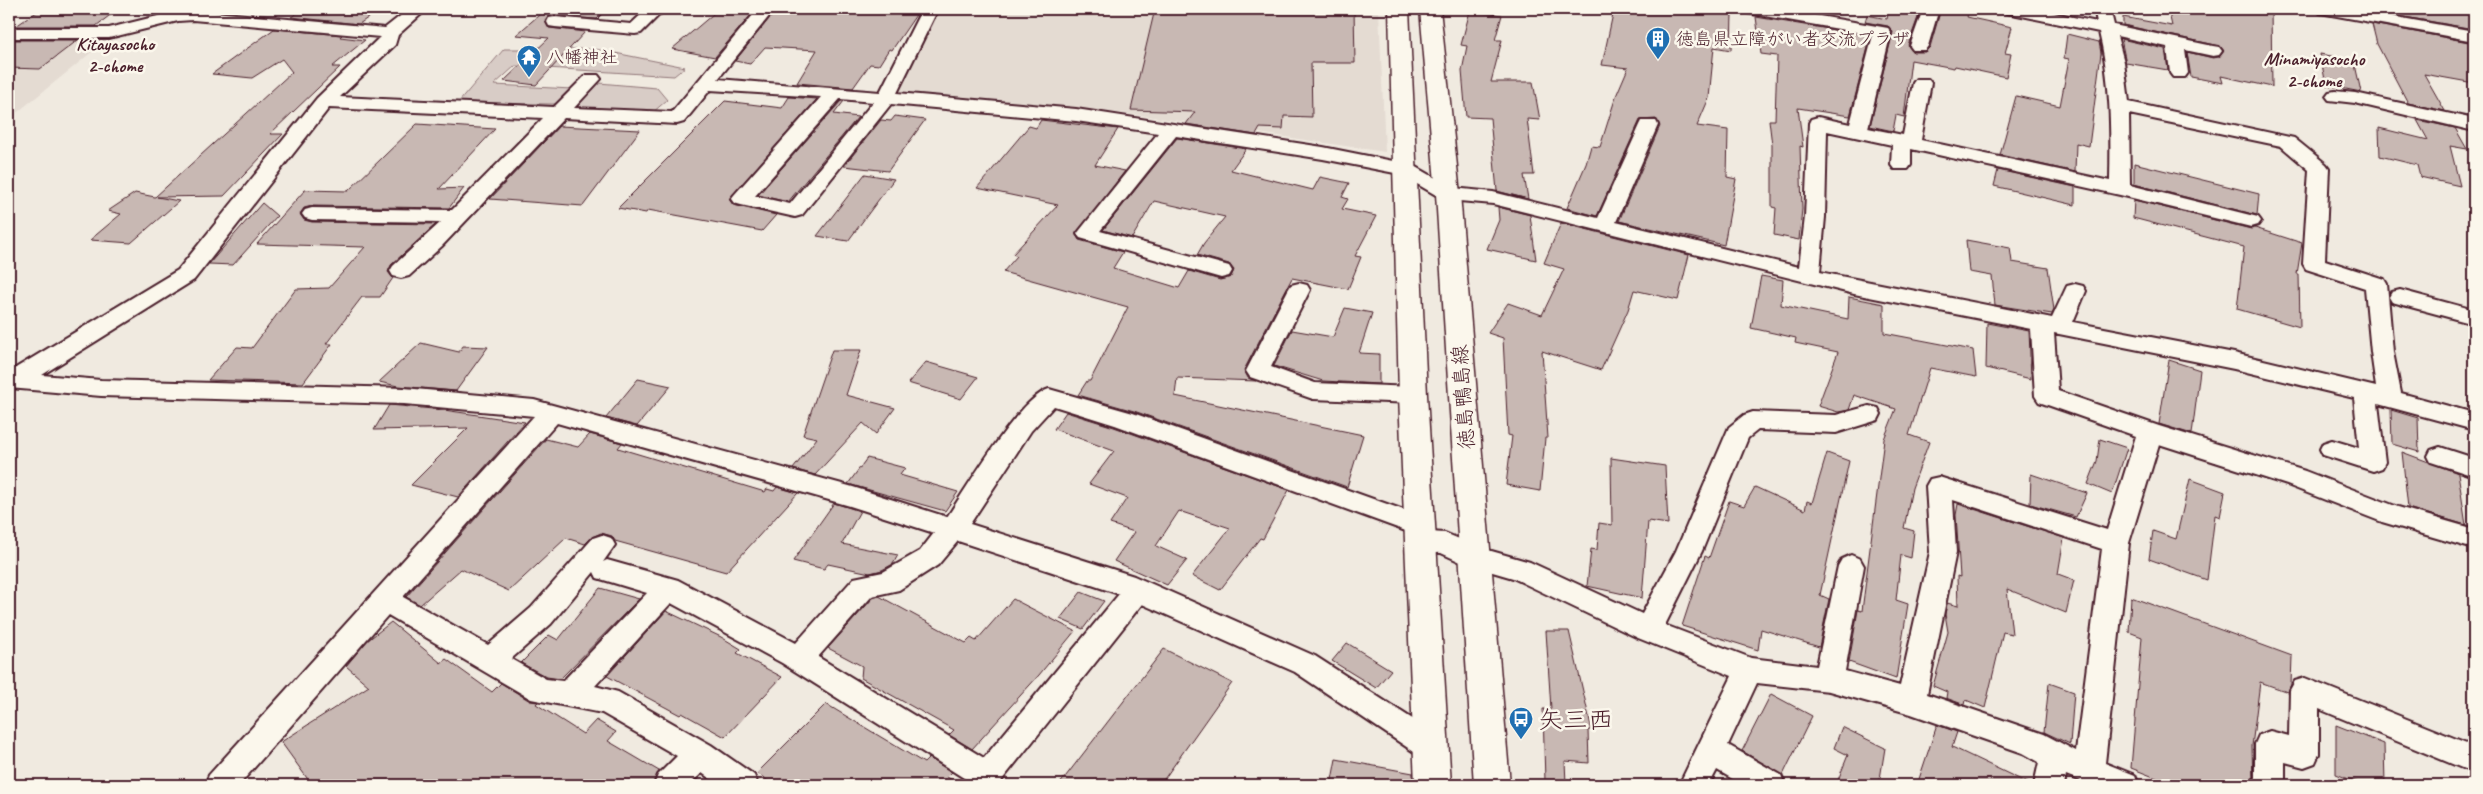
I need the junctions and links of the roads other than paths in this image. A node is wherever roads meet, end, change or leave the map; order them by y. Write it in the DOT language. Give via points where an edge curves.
graph roads {
  1 [pos="419,9"];
  2 [pos="657,9"];
  3 [pos="767,9"];
  4 [pos="930,9"];
  5 [pos="1399,9"];
  6 [pos="1430,9"];
  7 [pos="1753,9"];
  8 [pos="1932,9"];
  9 [pos="2012,9"];
  10 [pos="2102,9"];
  11 [pos="2326,9"];
  12 [pos="183,12"];
  13 [pos="555,22"];
  14 [pos="2106,28"];
  15 [pos="9,33"];
  16 [pos="388,33"];
  17 [pos="2474,36"];
  18 [pos="2175,43"];
  19 [pos="1919,46"];
  20 [pos="2213,51"];
  21 [pos="2179,73"];
  22 [pos="592,79"];
  23 [pos="1922,83"];
  24 [pos="705,84"];
  25 [pos="835,93"];
  26 [pos="2335,96"];
  27 [pos="886,98"];
  28 [pos="324,102"];
  29 [pos="2120,106"];
  30 [pos="559,113"];
  31 [pos="1648,125"];
  32 [pos="2474,125"];
  33 [pos="1171,130"];
  34 [pos="1858,131"];
  35 [pos="1906,142"];
  36 [pos="1901,165"];
  37 [pos="1406,169"];
  38 [pos="2120,189"];
  39 [pos="1448,194"];
  40 [pos="312,214"];
  41 [pos="457,216"];
  42 [pos="2251,221"];
  43 [pos="1604,227"];
  44 [pos="401,271"];
  45 [pos="1221,271"];
  46 [pos="1809,276"];
  47 [pos="1299,290"];
  48 [pos="2075,291"];
  49 [pos="2400,297"];
  50 [pos="2474,317"];
  51 [pos="2051,325"];
  52 [pos="12,380"];
  53 [pos="2365,393"];
  54 [pos="1413,395"];
  55 [pos="2390,399"];
  56 [pos="552,413"];
  57 [pos="1868,414"];
  58 [pos="2474,425"];
  59 [pos="2150,432"];
  60 [pos="2332,449"];
  61 [pos="2440,456"];
  62 [pos="2474,467"];
  63 [pos="953,529"];
  64 [pos="1421,534"];
  65 [pos="2474,539"];
  66 [pos="2116,543"];
  67 [pos="602,544"];
  68 [pos="1474,557"];
  69 [pos="1851,566"];
  70 [pos="607,571"];
  71 [pos="668,588"];
  72 [pos="1138,590"];
  73 [pos="386,600"];
  74 [pos="1648,630"];
  75 [pos="490,660"];
  76 [pos="798,660"];
  77 [pos="1750,670"];
  78 [pos="1829,679"];
  79 [pos="569,695"];
  80 [pos="1911,701"];
  81 [pos="1431,747"];
  82 [pos="1711,751"];
  83 [pos="700,754"];
  84 [pos="2055,756"];
  85 [pos="2474,760"];
  86 [pos="2088,768"];
  87 [pos="984,781"];
  88 [pos="220,785"];
  89 [pos="669,785"];
  90 [pos="744,785"];
  91 [pos="1433,785"];
  92 [pos="1492,785"];
  93 [pos="1694,785"];
  94 [pos="1770,785"];
  95 [pos="2050,785"];
  96 [pos="2124,785"];
  97 [pos="2270,785"];
  1 -- 16 [label="street"];
  2 -- 13 [label="street" via="635,29"];
  3 -- 24 [label="street"];
  4 -- 27 [label="street"];
  5 -- 37 [label="main road"];
  6 -- 39 [label="main road, 徳島鴨島線"];
  7 -- 34 [label="street" via="1882,32"];
  8 -- 19 [label="street"];
  9 -- 14 [label="street"];
  10 -- 14 [label="street"];
  11 -- 17 [label="street"];
  12 -- 15 [label="street" via="110,33"];
  12 -- 16 [label="street"];
  14 -- 18 [label="street"];
  14 -- 29 [label="street" via="2115,62"];
  16 -- 28 [label="street" via="389,42"];
  18 -- 20 [label="street"];
  18 -- 21 [label="street"];
  22 -- 30 [label="street"];
  23 -- 35 [label="street"];
  24 -- 25 [label="street"];
  24 -- 30 [label="street" via="677,118"];
  25 -- 27 [label="street"];
  25 -- 27 [label="street" via="741,199 795,211"];
  26 -- 32 [label="street"];
  27 -- 33 [label="street" via="1076,115"];
  28 -- 30 [label="street"];
  28 -- 52 [label="street" via="186,275"];
  29 -- 38 [label="street"];
  29 -- 55 [label="street" via="2287,142 2319,168 2314,264 2376,284"];
  30 -- 41 [label="street"];
  31 -- 43 [label="street"];
  33 -- 37 [label="street"];
  33 -- 45 [label="street" via="1087,234"];
  34 -- 35 [label="street"];
  34 -- 46 [label="street" via="1818,123 1815,217"];
  35 -- 36 [label="street"];
  35 -- 38 [label="street"];
  37 -- 39 [label="street"];
  37 -- 54 [label="main road"];
  38 -- 42 [label="street"];
  39 -- 43 [label="street" via="1493,198"];
  39 -- 68 [label="main road, 徳島鴨島線"];
  40 -- 41 [label="street"];
  41 -- 44 [label="street" via="436,241"];
  43 -- 46 [label="street"];
  46 -- 51 [label="street"];
  47 -- 54 [label="street" via="1258,371 1313,391"];
  48 -- 51 [label="street"];
  49 -- 50 [label="street"];
  51 -- 53 [label="street" via="2234,361"];
  51 -- 59 [label="street" via="2047,396"];
  52 -- 56 [label="street" via="102,388 404,396 534,408"];
  53 -- 55 [label="street"];
  53 -- 60 [label="street" via="2373,462"];
  54 -- 64 [label="main road"];
  55 -- 58 [label="street"];
  56 -- 63 [label="street"];
  56 -- 73 [label="street"];
  57 -- 74 [label="street" via="1836,424 1753,421 1738,433 1689,551"];
  59 -- 65 [label="street"];
  59 -- 66 [label="street"];
  61 -- 62 [label="street"];
  63 -- 64 [label="street" via="1022,425 1049,397 1124,419"];
  63 -- 72 [label="street"];
  63 -- 76 [label="street" via="929,558 889,582 864,586"];
  64 -- 68 [label="street"];
  64 -- 81 [label="main road"];
  66 -- 80 [label="street" via="1939,486 1943,552"];
  66 -- 86 [label="street"];
  67 -- 75 [label="street" via="541,616"];
  68 -- 74 [label="street" via="1520,569"];
  68 -- 92 [label="main road, 徳島鴨島線"];
  69 -- 78 [label="street"];
  70 -- 71 [label="street"];
  71 -- 76 [label="street"];
  71 -- 79 [label="street"];
  72 -- 81 [label="street" via="1305,664"];
  72 -- 87 [label="street"];
  73 -- 75 [label="street"];
  73 -- 88 [label="street"];
  74 -- 77 [label="street"];
  75 -- 79 [label="street" via="542,690"];
  76 -- 87 [label="street"];
  77 -- 78 [label="street"];
  77 -- 82 [label="street"];
  78 -- 80 [label="street"];
  79 -- 83 [label="street" via="608,700"];
  80 -- 84 [label="street" via="2033,743"];
  81 -- 91 [label="main road"];
  82 -- 93 [label="street"];
  82 -- 94 [label="street"];
  83 -- 89 [label="street"];
  83 -- 90 [label="street"];
  84 -- 86 [label="street"];
  84 -- 95 [label="street"];
  85 -- 97 [label="street" via="2305,690 2304,754 2270,744"];
  86 -- 96 [label="street"];
}
